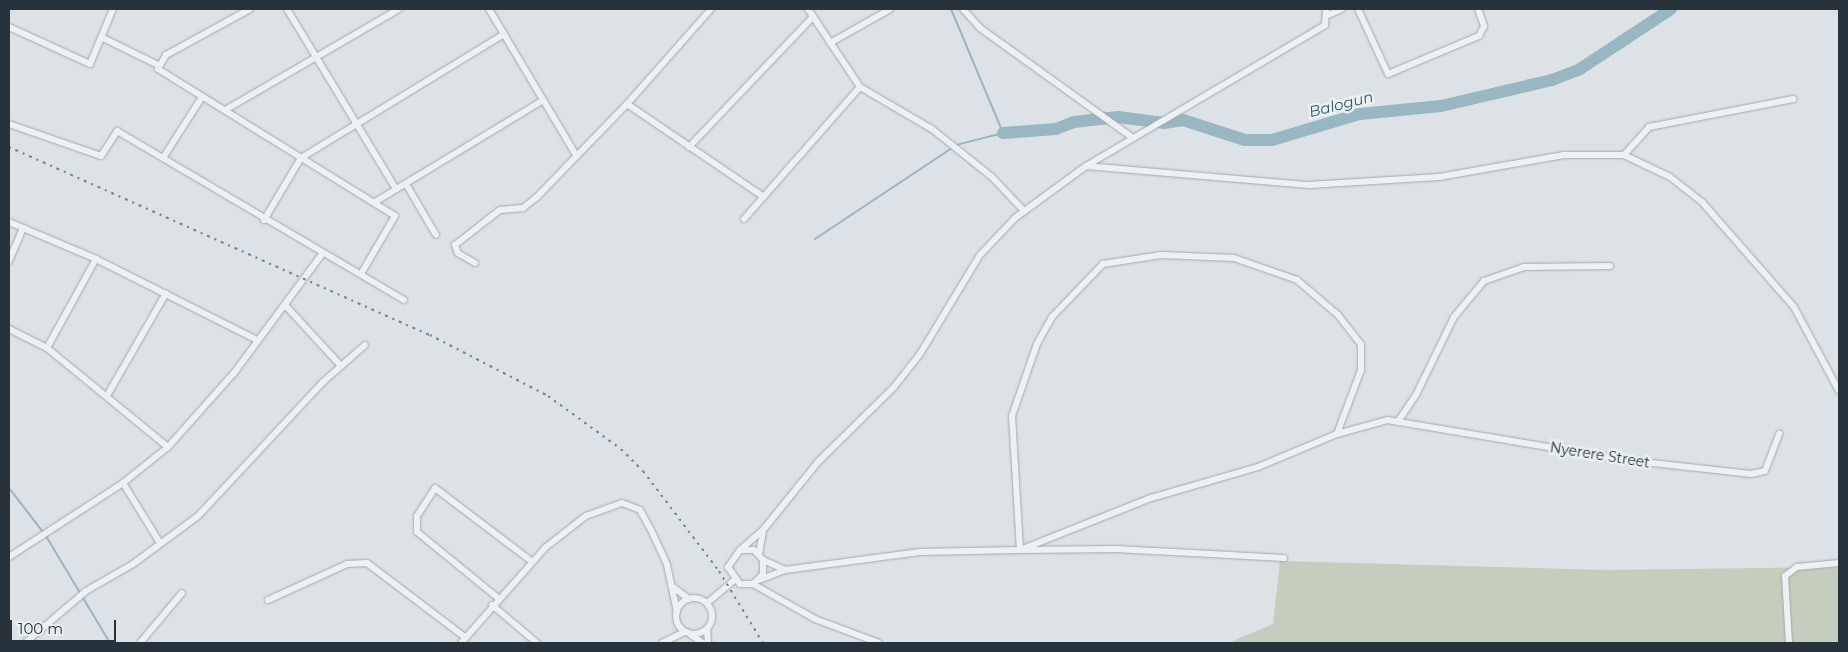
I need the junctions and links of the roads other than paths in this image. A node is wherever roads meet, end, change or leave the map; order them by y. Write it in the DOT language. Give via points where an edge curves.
graph roads {
  1 [pos="113,9"];
  2 [pos="250,9"];
  3 [pos="287,9"];
  4 [pos="399,9"];
  5 [pos="489,9"];
  6 [pos="711,9"];
  7 [pos="808,9"];
  8 [pos="890,9"];
  9 [pos="962,9"];
  10 [pos="1326,9"];
  11 [pos="1342,9"];
  12 [pos="1358,9"];
  13 [pos="1478,9"];
  14 [pos="1326,16"];
  15 [pos="813,17"];
  16 [pos="9,27"];
  17 [pos="504,34"];
  18 [pos="103,38"];
  19 [pos="830,43"];
  20 [pos="317,57"];
  21 [pos="158,65"];
  22 [pos="860,87"];
  23 [pos="202,97"];
  24 [pos="1793,99"];
  25 [pos="542,101"];
  26 [pos="627,104"];
  27 [pos="227,109"];
  28 [pos="355,123"];
  29 [pos="9,124"];
  30 [pos="1133,138"];
  31 [pos="689,146"];
  32 [pos="576,155"];
  33 [pos="1624,155"];
  34 [pos="163,158"];
  35 [pos="302,158"];
  36 [pos="1086,166"];
  37 [pos="406,184"];
  38 [pos="396,189"];
  39 [pos="761,195"];
  40 [pos="375,202"];
  41 [pos="1024,211"];
  42 [pos="744,219"];
  43 [pos="264,220"];
  44 [pos="9,222"];
  45 [pos="23,228"];
  46 [pos="436,235"];
  47 [pos="322,254"];
  48 [pos="96,259"];
  49 [pos="9,261"];
  50 [pos="475,263"];
  51 [pos="1610,266"];
  52 [pos="361,274"];
  53 [pos="166,293"];
  54 [pos="404,300"];
  55 [pos="285,305"];
  56 [pos="9,329"];
  57 [pos="257,340"];
  58 [pos="365,345"];
  59 [pos="47,348"];
  60 [pos="341,366"];
  61 [pos="1839,391"];
  62 [pos="108,394"];
  63 [pos="1399,420"];
  64 [pos="1337,434"];
  65 [pos="1779,434"];
  66 [pos="168,447"];
  67 [pos="123,483"];
  68 [pos="763,530"];
  69 [pos="160,543"];
  70 [pos="740,550"];
  71 [pos="1020,550"];
  72 [pos="9,557"];
  73 [pos="761,557"];
  74 [pos="1284,558"];
  75 [pos="531,561"];
  76 [pos="1839,563"];
  77 [pos="785,570"];
  78 [pos="734,580"];
  79 [pos="756,582"];
  80 [pos="674,587"];
  81 [pos="182,593"];
  82 [pos="498,598"];
  83 [pos="689,599"];
  84 [pos="268,600"];
  85 [pos="707,604"];
  86 [pos="492,605"];
  87 [pos="677,612"];
  88 [pos="707,629"];
  89 [pos="688,633"];
  90 [pos="463,640"];
  91 [pos="25,643"];
  92 [pos="140,643"];
  93 [pos="537,643"];
  94 [pos="662,643"];
  95 [pos="703,643"];
  96 [pos="708,643"];
  97 [pos="879,643"];
  98 [pos="1789,643"];
  1 -- 18 [label="street"];
  2 -- 21 [label="street" via="166,55"];
  3 -- 20 [label="street"];
  4 -- 20 [label="street"];
  5 -- 17 [label="street"];
  6 -- 26 [label="street"];
  7 -- 15 [label="street"];
  8 -- 19 [label="street"];
  9 -- 30 [label="street" via="980,28"];
  10 -- 14 [label="street"];
  11 -- 14 [label="street"];
  12 -- 13 [label="street" via="1388,74 1479,36 1484,26"];
  14 -- 30 [label="street" via="1325,25"];
  15 -- 19 [label="street"];
  15 -- 31 [label="street"];
  16 -- 18 [label="street" via="84,64 93,61"];
  17 -- 25 [label="street"];
  17 -- 28 [label="street"];
  18 -- 21 [label="street"];
  19 -- 22 [label="street"];
  20 -- 27 [label="street"];
  20 -- 28 [label="street"];
  21 -- 23 [label="street" via="162,72"];
  22 -- 39 [label="street"];
  22 -- 41 [label="street" via="945,140 992,176"];
  23 -- 27 [label="street"];
  23 -- 34 [label="street"];
  24 -- 33 [label="street" via="1649,127"];
  25 -- 32 [label="street"];
  25 -- 37 [label="street"];
  26 -- 31 [label="street"];
  26 -- 32 [label="street"];
  27 -- 35 [label="street"];
  28 -- 35 [label="street"];
  28 -- 38 [label="street"];
  29 -- 34 [label="street" via="101,156 117,131"];
  30 -- 36 [label="street"];
  31 -- 39 [label="street"];
  32 -- 50 [label="street" via="523,208 500,210 455,246 458,253"];
  33 -- 36 [label="street" via="1564,155 1439,177 1310,185"];
  33 -- 61 [label="street" via="1670,177 1702,202 1794,307"];
  34 -- 43 [label="street"];
  35 -- 40 [label="street"];
  35 -- 43 [label="street"];
  36 -- 41 [label="street"];
  37 -- 38 [label="street"];
  37 -- 46 [label="street"];
  38 -- 40 [label="street"];
  39 -- 42 [label="street"];
  40 -- 52 [label="street" via="395,216"];
  41 -- 68 [label="street" via="980,255 920,354 894,387 818,462"];
  43 -- 47 [label="street"];
  44 -- 45 [label="street"];
  45 -- 48 [label="street"];
  45 -- 49 [label="street"];
  47 -- 52 [label="street"];
  47 -- 55 [label="street"];
  48 -- 53 [label="street"];
  48 -- 59 [label="street"];
  51 -- 63 [label="street" via="1524,267 1484,281 1454,317 1416,396"];
  52 -- 54 [label="street"];
  53 -- 57 [label="street"];
  53 -- 62 [label="street"];
  55 -- 57 [label="street"];
  55 -- 60 [label="street"];
  56 -- 59 [label="street"];
  57 -- 66 [label="street"];
  58 -- 60 [label="street"];
  59 -- 62 [label="street"];
  60 -- 69 [label="street" via="222,494"];
  62 -- 66 [label="street"];
  63 -- 64 [label="street"];
  63 -- 65 [label="street, Nyerere Street" via="1456,434 1516,440 1626,460 1751,474 1765,471"];
  64 -- 71 [label="street" via="1258,467 1151,498"];
  64 -- 71 [label="street" via="1364,355 1338,315 1297,280 1226,257 1162,255 1103,264 1052,317 1017,394 1012,431"];
  66 -- 67 [label="street"];
  67 -- 69 [label="street"];
  67 -- 72 [label="street"];
  68 -- 70 [label="street"];
  68 -- 73 [label="street"];
  69 -- 91 [label="street" via="86,591"];
  70 -- 73 [label="street"];
  70 -- 78 [label="street" via="728,567"];
  71 -- 74 [label="street" via="1120,549"];
  71 -- 77 [label="street" via="920,552"];
  73 -- 77 [label="street"];
  73 -- 79 [label="street"];
  75 -- 80 [label="street" via="586,516 628,502 646,520"];
  75 -- 82 [label="street"];
  75 -- 82 [label="street" via="435,488 416,516 417,532"];
  76 -- 98 [label="street" via="1797,567 1785,576"];
  77 -- 79 [label="street"];
  78 -- 79 [label="street"];
  78 -- 85 [label="street"];
  79 -- 97 [label="street" via="815,619"];
  80 -- 83 [label="street"];
  80 -- 87 [label="street"];
  81 -- 92 [label="street"];
  82 -- 86 [label="street"];
  83 -- 85 [label="street"];
  83 -- 87 [label="street"];
  84 -- 90 [label="street" via="347,564 367,563"];
  85 -- 88 [label="street" via="712,616"];
  86 -- 90 [label="street"];
  86 -- 93 [label="street"];
  87 -- 89 [label="street" via="679,626"];
  88 -- 89 [label="street"];
  88 -- 96 [label="street"];
  89 -- 94 [label="street"];
  89 -- 95 [label="street"];
}
